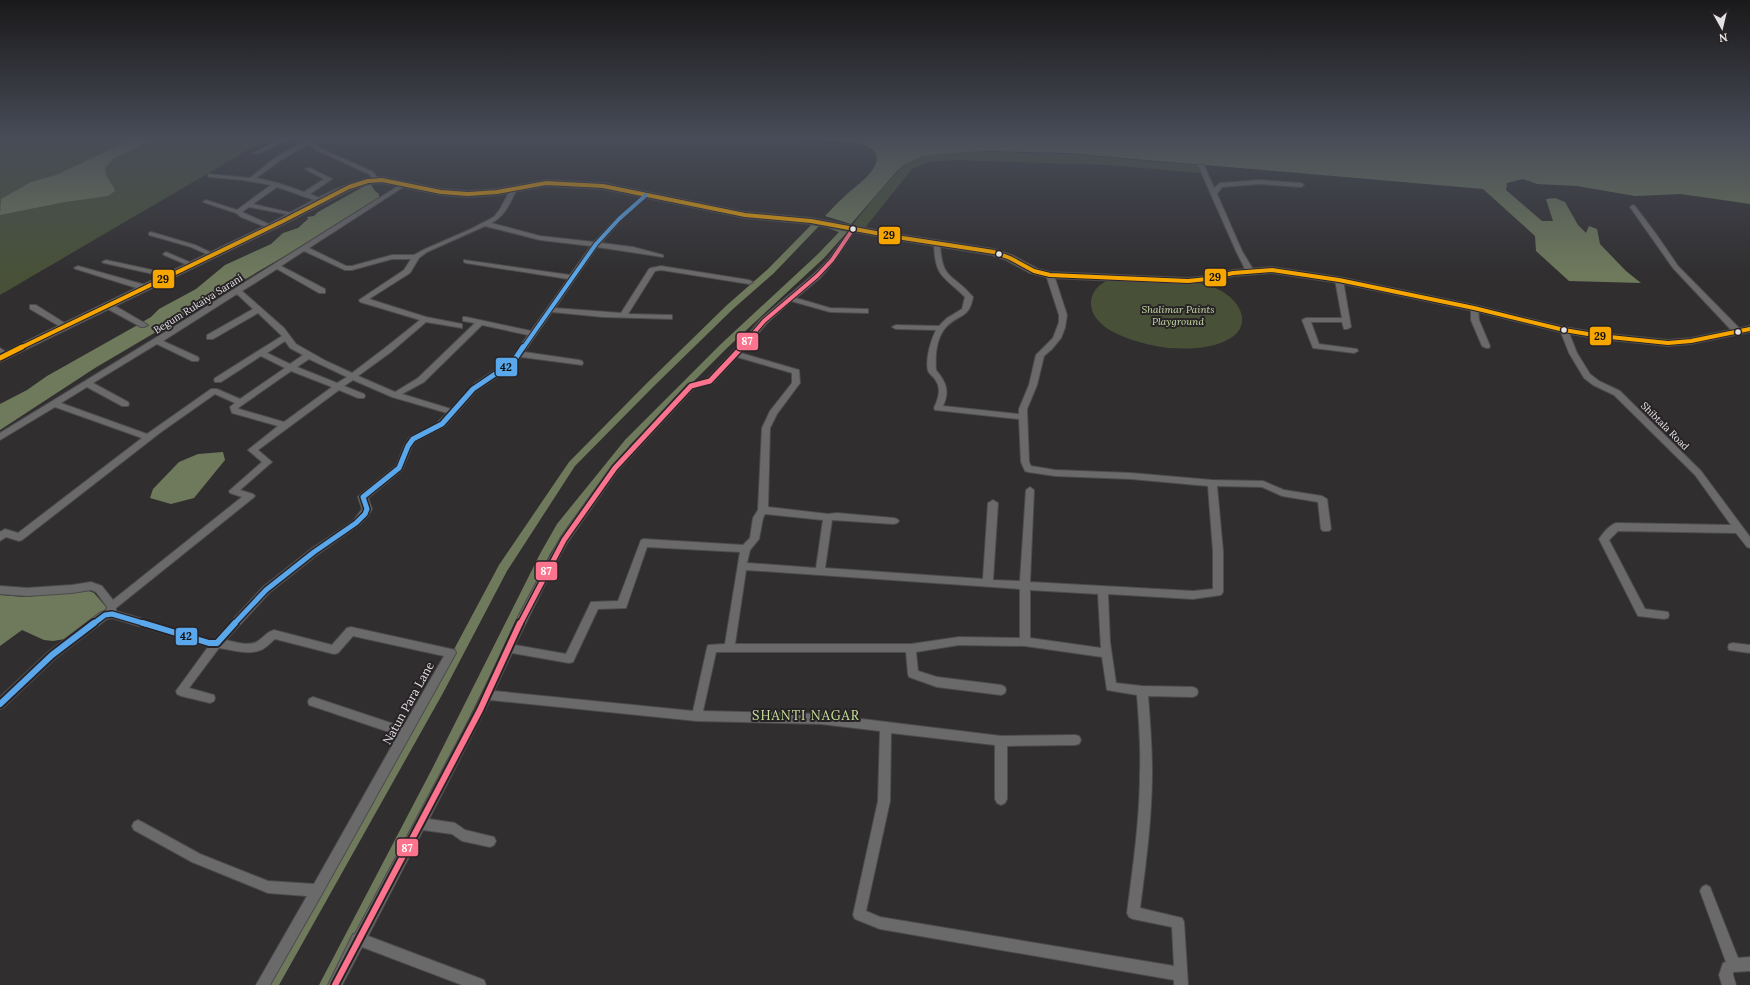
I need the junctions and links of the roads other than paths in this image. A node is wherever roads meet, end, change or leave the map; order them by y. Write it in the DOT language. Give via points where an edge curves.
graph roads {
  1 [pos="266,183"];
  2 [pos="323,183"];
  3 [pos="365,183"];
  4 [pos="398,183"];
  5 [pos="1209,183"];
  6 [pos="1247,183"];
  7 [pos="1273,183"];
  8 [pos="405,184"];
  9 [pos="276,185"];
  10 [pos="1301,185"];
  11 [pos="514,189"];
  12 [pos="1214,193"];
  13 [pos="305,194"];
  14 [pos="646,194"];
  15 [pos="322,201"];
  16 [pos="206,202"];
  17 [pos="247,205"];
  18 [pos="1633,207"];
  19 [pos="238,212"];
  20 [pos="294,215"];
  21 [pos="485,224"];
  22 [pos="271,227"];
  23 [pos="851,229"];
  24 [pos="151,234"];
  25 [pos="937,243"];
  26 [pos="596,244"];
  27 [pos="305,249"];
  28 [pos="166,254"];
  29 [pos="213,255"];
  30 [pos="661,256"];
  31 [pos="416,257"];
  32 [pos="466,261"];
  33 [pos="106,262"];
  34 [pos="192,265"];
  35 [pos="277,266"];
  36 [pos="78,268"];
  37 [pos="1250,271"];
  38 [pos="171,276"];
  39 [pos="1050,276"];
  40 [pos="573,278"];
  41 [pos="1339,280"];
  42 [pos="749,282"];
  43 [pos="146,288"];
  44 [pos="237,290"];
  45 [pos="322,291"];
  46 [pos="791,299"];
  47 [pos="110,306"];
  48 [pos="34,307"];
  49 [pos="1474,308"];
  50 [pos="259,309"];
  51 [pos="549,310"];
  52 [pos="865,311"];
  53 [pos="622,316"];
  54 [pos="668,317"];
  55 [pos="425,319"];
  56 [pos="466,319"];
  57 [pos="480,323"];
  58 [pos="144,325"];
  59 [pos="459,326"];
  60 [pos="67,327"];
  61 [pos="896,327"];
  62 [pos="941,328"];
  63 [pos="1750,329"];
  64 [pos="1564,330"];
  65 [pos="1738,332"];
  66 [pos="534,334"];
  67 [pos="210,337"];
  68 [pos="286,337"];
  69 [pos="157,341"];
  70 [pos="1486,346"];
  71 [pos="1354,351"];
  72 [pos="261,353"];
  73 [pos="520,354"];
  74 [pos="734,354"];
  75 [pos="2,355"];
  76 [pos="310,355"];
  77 [pos="195,359"];
  78 [pos="578,363"];
  79 [pos="291,368"];
  80 [pos="350,376"];
  81 [pos="218,380"];
  82 [pos="88,384"];
  83 [pos="337,386"];
  84 [pos="394,395"];
  85 [pos="361,396"];
  86 [pos="241,402"];
  87 [pos="55,404"];
  88 [pos="126,404"];
  89 [pos="452,412"];
  90 [pos="1023,417"];
  91 [pos="284,425"];
  92 [pos="143,435"];
  93 [pos="0,437"];
  94 [pos="1212,483"];
  95 [pos="1030,490"];
  96 [pos="993,504"];
  97 [pos="763,510"];
  98 [pos="828,517"];
  99 [pos="894,521"];
  100 [pos="1326,529"];
  101 [pos="1738,529"];
  102 [pos="0,537"];
  103 [pos="1750,544"];
  104 [pos="745,549"];
  105 [pos="742,566"];
  106 [pos="820,572"];
  107 [pos="988,583"];
  108 [pos="1025,585"];
  109 [pos="0,590"];
  110 [pos="1103,590"];
  111 [pos="111,610"];
  112 [pos="1664,615"];
  113 [pos="1025,642"];
  114 [pos="217,643"];
  115 [pos="1733,647"];
  116 [pos="508,648"];
  117 [pos="728,648"];
  118 [pos="911,648"];
  119 [pos="1750,650"];
  120 [pos="1107,653"];
  121 [pos="1001,690"];
  122 [pos="1142,691"];
  123 [pos="1193,692"];
  124 [pos="487,696"];
  125 [pos="210,698"];
  126 [pos="313,702"];
  127 [pos="0,704"];
  128 [pos="697,716"];
  129 [pos="886,728"];
  130 [pos="406,733"];
  131 [pos="1074,740"];
  132 [pos="1002,741"];
  133 [pos="1001,799"];
  134 [pos="420,824"];
  135 [pos="138,826"];
  136 [pos="490,841"];
  137 [pos="318,890"];
  138 [pos="1706,891"];
  139 [pos="358,939"];
  140 [pos="1750,964"];
  141 [pos="1734,965"];
  142 [pos="1181,979"];
  143 [pos="263,985"];
  144 [pos="335,985"];
  145 [pos="479,985"];
  146 [pos="1729,985"];
  1 -- 9 [label="street"];
  2 -- 13 [label="street"];
  3 -- 15 [label="main road" via="349,187"];
  4 -- 8 [label="main road"];
  5 -- 12 [label="street"];
  6 -- 12 [label="street" via="1220,185"];
  7 -- 10 [label="street"];
  8 -- 11 [label="main road" via="441,192 468,194"];
  8 -- 27 [label="street, Begum Rukaiya Sarani"];
  9 -- 13 [label="street"];
  9 -- 17 [label="street"];
  11 -- 14 [label="main road" via="566,183 603,186"];
  11 -- 21 [label="street" via="503,210 496,218"];
  12 -- 37 [label="street"];
  13 -- 15 [label="street"];
  14 -- 23 [label="main road" via="731,212 830,224"];
  14 -- 26 [label="street"];
  15 -- 20 [label="main road"];
  16 -- 19 [label="street"];
  17 -- 19 [label="street"];
  17 -- 20 [label="street"];
  18 -- 65 [label="street" via="1675,267"];
  19 -- 22 [label="street"];
  20 -- 22 [label="main road"];
  21 -- 26 [label="street" via="549,239"];
  21 -- 31 [label="street"];
  22 -- 29 [label="main road"];
  23 -- 25 [label="main road"];
  23 -- 46 [label="street" via="832,260"];
  24 -- 29 [label="street" via="193,246"];
  25 -- 39 [label="main road" via="1006,256 1034,271"];
  25 -- 62 [label="street" via="937,259 942,275 969,297 961,315"];
  26 -- 30 [label="street"];
  26 -- 40 [label="street"];
  27 -- 31 [label="street" via="345,268 392,257"];
  27 -- 35 [label="street, Begum Rukaiya Sarani"];
  28 -- 34 [label="street"];
  29 -- 34 [label="main road"];
  31 -- 55 [label="street" via="407,271 363,300"];
  32 -- 40 [label="street"];
  33 -- 38 [label="street"];
  34 -- 38 [label="main road"];
  35 -- 44 [label="street, Begum Rukaiya Sarani"];
  35 -- 45 [label="street"];
  36 -- 43 [label="street"];
  37 -- 39 [label="main road" via="1188,281"];
  37 -- 41 [label="main road" via="1294,272"];
  38 -- 43 [label="main road"];
  39 -- 90 [label="street" via="1063,322 1055,342 1040,355 1033,385 1023,409"];
  40 -- 51 [label="street"];
  41 -- 49 [label="main road"];
  41 -- 71 [label="street" via="1346,323 1306,320 1316,346"];
  42 -- 53 [label="street" via="661,268 653,269"];
  43 -- 47 [label="main road"];
  44 -- 50 [label="street"];
  44 -- 69 [label="street, Begum Rukaiya Sarani"];
  46 -- 52 [label="street" via="830,310"];
  46 -- 74 [label="street" via="764,321"];
  47 -- 58 [label="street"];
  47 -- 60 [label="main road"];
  48 -- 60 [label="street"];
  49 -- 64 [label="main road"];
  49 -- 70 [label="street" via="1475,320"];
  50 -- 67 [label="street"];
  50 -- 68 [label="street"];
  51 -- 53 [label="street"];
  51 -- 66 [label="street"];
  53 -- 54 [label="street"];
  55 -- 59 [label="street"];
  55 -- 80 [label="street" via="388,350"];
  56 -- 57 [label="street"];
  57 -- 66 [label="street"];
  57 -- 84 [label="street" via="421,380"];
  60 -- 75 [label="main road"];
  61 -- 62 [label="street"];
  62 -- 90 [label="street" via="935,338 932,363 932,371 942,384 944,392 938,408"];
  63 -- 65 [label="main road"];
  64 -- 65 [label="main road" via="1668,343"];
  64 -- 101 [label="street, Shibtala Road" via="1573,353 1588,376 1617,393 1698,474"];
  66 -- 73 [label="street"];
  68 -- 72 [label="street"];
  68 -- 76 [label="street" via="293,346"];
  69 -- 77 [label="street"];
  69 -- 82 [label="street, Begum Rukaiya Sarani"];
  72 -- 79 [label="street"];
  72 -- 81 [label="street"];
  73 -- 78 [label="street"];
  73 -- 89 [label="street" via="504,371 473,388"];
  74 -- 97 [label="street" via="796,372 796,383 766,428"];
  74 -- 116 [label="street" via="710,381 691,386 615,468 556,553"];
  76 -- 79 [label="street"];
  76 -- 80 [label="street"];
  79 -- 83 [label="street"];
  79 -- 86 [label="street"];
  80 -- 83 [label="street"];
  80 -- 84 [label="street"];
  82 -- 87 [label="street, Begum Rukaiya Sarani"];
  82 -- 88 [label="street"];
  83 -- 85 [label="street"];
  83 -- 91 [label="street"];
  84 -- 89 [label="street"];
  86 -- 91 [label="street" via="234,407 235,411"];
  86 -- 102 [label="street" via="214,391 158,430 19,537 5,533"];
  87 -- 92 [label="street"];
  87 -- 93 [label="street, Begum Rukaiya Sarani"];
  89 -- 114 [label="street" via="438,428 413,439 405,449 399,468 363,497 367,509 356,523 266,590"];
  90 -- 94 [label="street" via="1025,462 1028,469"];
  91 -- 111 [label="street" via="252,450 268,462 234,491 250,496"];
  94 -- 100 [label="street" via="1264,484 1282,493 1322,499"];
  94 -- 110 [label="street" via="1218,592 1193,595"];
  95 -- 108 [label="street"];
  96 -- 107 [label="street"];
  97 -- 98 [label="street"];
  97 -- 104 [label="street" via="758,518 754,539"];
  98 -- 99 [label="street"];
  98 -- 106 [label="street"];
  101 -- 103 [label="street, Shibtala Road"];
  101 -- 112 [label="street" via="1616,527 1604,539 1642,613"];
  104 -- 105 [label="street"];
  104 -- 116 [label="street" via="644,543 622,605 595,605 569,659"];
  105 -- 106 [label="street"];
  105 -- 117 [label="street"];
  106 -- 107 [label="street"];
  107 -- 108 [label="street"];
  108 -- 110 [label="street"];
  108 -- 113 [label="street"];
  109 -- 111 [label="street" via="27,592 91,586 100,589"];
  110 -- 120 [label="street"];
  111 -- 114 [label="street" via="120,616 209,643"];
  111 -- 127 [label="street" via="52,655"];
  113 -- 118 [label="street" via="959,641"];
  113 -- 120 [label="street"];
  114 -- 125 [label="street" via="181,690"];
  114 -- 130 [label="street, Natun Para Lane" via="257,647 274,634 334,650 351,631 451,653"];
  115 -- 119 [label="street"];
  116 -- 124 [label="street"];
  117 -- 118 [label="street"];
  117 -- 128 [label="street" via="712,648"];
  118 -- 121 [label="street" via="913,674 937,682"];
  120 -- 122 [label="street" via="1111,687"];
  122 -- 123 [label="street"];
  122 -- 142 [label="street" via="1146,783 1141,856 1133,914 1178,922"];
  124 -- 128 [label="street"];
  124 -- 134 [label="street"];
  126 -- 130 [label="street"];
  128 -- 129 [label="street" via="821,719"];
  129 -- 132 [label="street"];
  129 -- 142 [label="street" via="884,801 859,915 880,923"];
  130 -- 137 [label="street, Natun Para Lane"];
  131 -- 132 [label="street"];
  132 -- 133 [label="street"];
  134 -- 136 [label="street" via="455,830 462,835"];
  134 -- 139 [label="street"];
  135 -- 137 [label="street" via="196,858 268,887"];
  137 -- 143 [label="street, Natun Para Lane"];
  138 -- 141 [label="street"];
  139 -- 144 [label="street"];
  139 -- 145 [label="street"];
  140 -- 141 [label="street"];
  141 -- 146 [label="street" via="1728,968 1726,975"];
}
